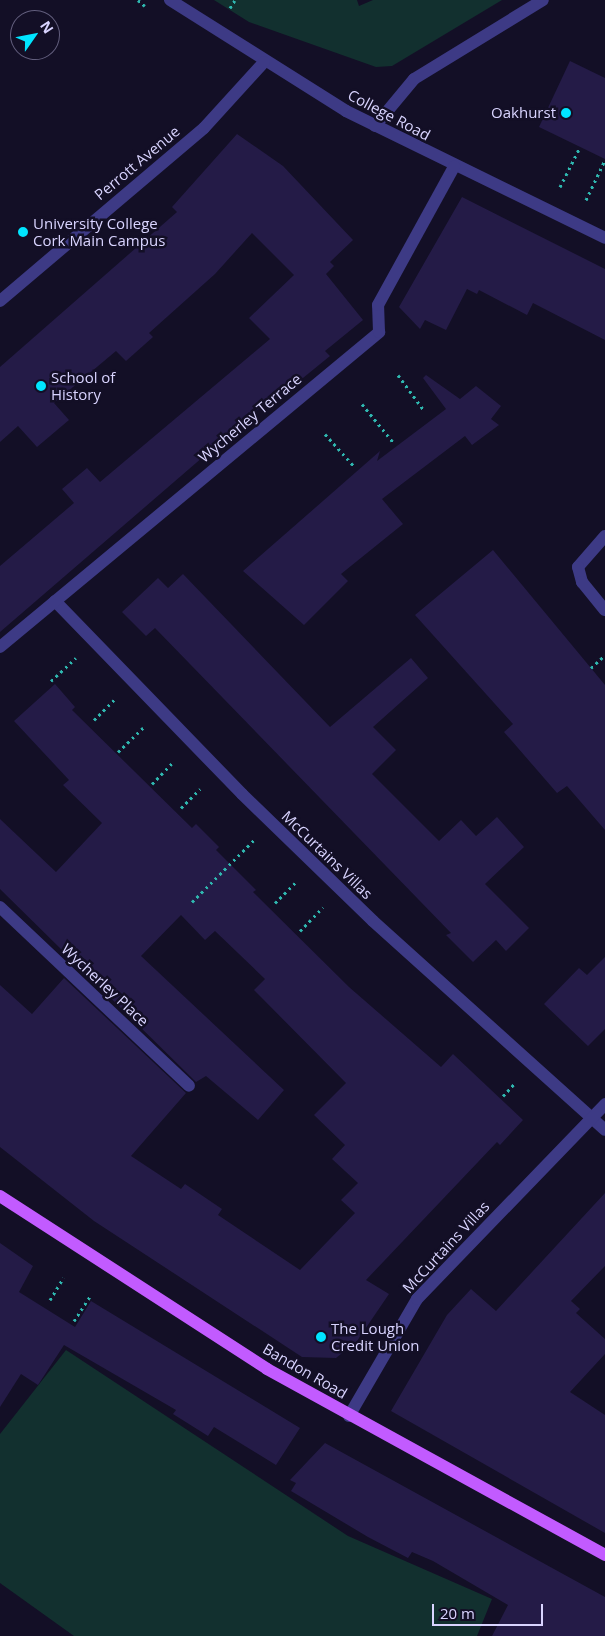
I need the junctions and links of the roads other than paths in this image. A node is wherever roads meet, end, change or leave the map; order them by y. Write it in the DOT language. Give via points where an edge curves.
graph roads {
  1 [pos="170,0"];
  2 [pos="543,0"];
  3 [pos="264,62"];
  4 [pos="375,126"];
  5 [pos="454,167"];
  6 [pos="605,238"];
  7 [pos="0,300"];
  8 [pos="605,536"];
  9 [pos="55,600"];
  10 [pos="605,610"];
  11 [pos="0,647"];
  12 [pos="0,907"];
  13 [pos="188,1086"];
  14 [pos="605,1104"];
  15 [pos="591,1119"];
  16 [pos="605,1130"];
  17 [pos="0,1196"];
  18 [pos="349,1416"];
  19 [pos="605,1555"];
  1 -- 3 [label="street, College Road"];
  2 -- 4 [label="street" via="414,79"];
  3 -- 4 [label="street, College Road"];
  3 -- 7 [label="street, Perrott Avenue" via="204,128"];
  4 -- 5 [label="street, College Road"];
  5 -- 6 [label="street, College Road"];
  5 -- 9 [label="street, Wycherley Terrace" via="378,304 379,332"];
  8 -- 10 [label="street" via="578,567 582,582"];
  9 -- 11 [label="street, Wycherley Terrace"];
  9 -- 15 [label="street, McCurtains Villas" via="317,868"];
  12 -- 13 [label="street, Wycherley Place"];
  14 -- 15 [label="street, McCurtains Villas"];
  15 -- 16 [label="street, McCurtains Villas"];
  15 -- 18 [label="street, McCurtains Villas" via="417,1299"];
  17 -- 18 [label="main road, Bandon Road" via="183,1318"];
  18 -- 19 [label="main road, Bandon Road"];
}
